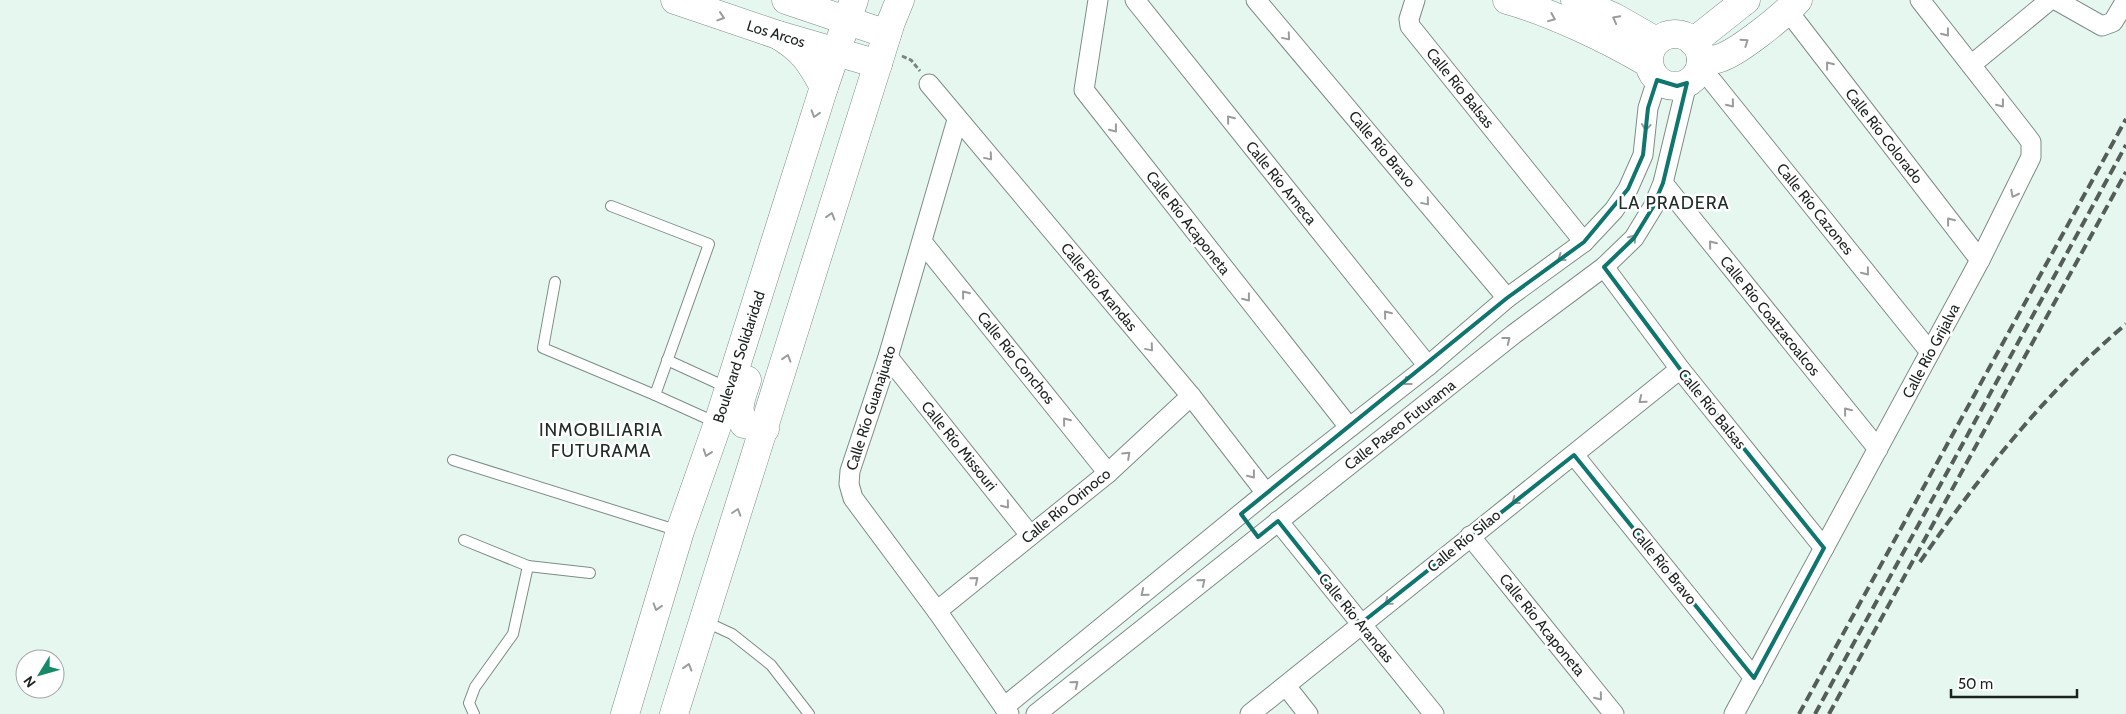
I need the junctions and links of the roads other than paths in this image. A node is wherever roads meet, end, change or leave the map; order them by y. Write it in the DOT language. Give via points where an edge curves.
graph roads {
  1 [pos="675,0"];
  2 [pos="786,0"];
  3 [pos="900,0"];
  4 [pos="1098,0"];
  5 [pos="1135,0"];
  6 [pos="1256,0"];
  7 [pos="1415,0"];
  8 [pos="1507,0"];
  9 [pos="1574,0"];
  10 [pos="1746,0"];
  11 [pos="1920,0"];
  12 [pos="2050,0"];
  13 [pos="2056,0"];
  14 [pos="2126,0"];
  15 [pos="1793,6"];
  16 [pos="850,10"];
  17 [pos="778,35"];
  18 [pos="883,48"];
  19 [pos="835,51"];
  20 [pos="1654,61"];
  21 [pos="1695,63"];
  22 [pos="1971,65"];
  23 [pos="929,84"];
  24 [pos="824,87"];
  25 [pos="958,120"];
  26 [pos="1663,183"];
  27 [pos="610,206"];
  28 [pos="778,236"];
  29 [pos="1584,242"];
  30 [pos="923,243"];
  31 [pos="1980,260"];
  32 [pos="1604,267"];
  33 [pos="554,282"];
  34 [pos="1507,298"];
  35 [pos="1464,336"];
  36 [pos="1930,352"];
  37 [pos="888,358"];
  38 [pos="667,360"];
  39 [pos="1481,360"];
  40 [pos="1428,366"];
  41 [pos="1680,369"];
  42 [pos="729,388"];
  43 [pos="655,395"];
  44 [pos="1191,396"];
  45 [pos="718,423"];
  46 [pos="1349,427"];
  47 [pos="765,429"];
  48 [pos="1878,449"];
  49 [pos="1574,455"];
  50 [pos="453,460"];
  51 [pos="1306,464"];
  52 [pos="1108,473"];
  53 [pos="1323,486"];
  54 [pos="1266,493"];
  55 [pos="1241,514"];
  56 [pos="1278,521"];
  57 [pos="680,531"];
  58 [pos="1030,535"];
  59 [pos="1470,536"];
  60 [pos="1258,537"];
  61 [pos="464,540"];
  62 [pos="1824,548"];
  63 [pos="528,566"];
  64 [pos="590,573"];
  65 [pos="937,611"];
  66 [pos="703,621"];
  67 [pos="1360,624"];
  68 [pos="1754,678"];
  69 [pos="1286,686"];
  70 [pos="1006,710"];
  71 [pos="474,714"];
  72 [pos="625,714"];
  73 [pos="674,714"];
  74 [pos="809,714"];
  75 [pos="1036,714"];
  76 [pos="1250,714"];
  77 [pos="1308,714"];
  78 [pos="1434,714"];
  79 [pos="1614,714"];
  80 [pos="1734,714"];
  1 -- 17 [label="main road, Los Arcos, one-way"];
  2 -- 16 [label="main road"];
  3 -- 18 [label="main road"];
  4 -- 46 [label="street, Calle Río Acaponeta, one-way" via="1084,90"];
  40 -- 5 [label="street, Calle Río Ameca, one-way"];
  6 -- 34 [label="street, Calle Río Bravo, one-way"];
  7 -- 29 [label="street, Calle Río Balsas" via="1410,26"];
  8 -- 20 [label="main road, one-way"];
  20 -- 9 [label="main road, one-way" via="1614,17"];
  10 -- 21 [label="main road"];
  11 -- 22 [label="street, Calle Río Grijalva, one-way"];
  12 -- 22 [label="street"];
  13 -- 14 [label="street" via="2102,26 2113,22"];
  21 -- 15 [label="main road, one-way" via="1718,59 1744,44"];
  31 -- 15 [label="street, Calle Río Colorado, one-way"];
  16 -- 18 [label="main road"];
  16 -- 19 [label="main road, Boulevard Solidaridad"];
  17 -- 19 [label="main road, Los Arcos"];
  17 -- 24 [label="main road" via="797,47"];
  18 -- 19 [label="main road, Los Arcos"];
  47 -- 18 [label="main road, one-way"];
  19 -- 24 [label="main road, Boulevard Solidaridad"];
  20 -- 21 [label="main road" via="1666,85 1677,86"];
  20 -- 21 [label="main road" via="1671,34 1687,36"];
  20 -- 29 [label="street, Calle Paseo Futurama, one-way" via="1643,155 1614,210"];
  21 -- 26 [label="street, Calle Paseo Futurama"];
  21 -- 36 [label="street, Calle Río Cazones, one-way"];
  22 -- 31 [label="street, Calle Río Grijalva, one-way" via="2025,134 2032,149 2028,168"];
  23 -- 25 [label="street, Calle Río Arandas"];
  24 -- 28 [label="main road, Boulevard Solidaridad, one-way"];
  25 -- 30 [label="street, Calle Río Guanajuato"];
  25 -- 44 [label="street, Calle Río Arandas, one-way"];
  32 -- 26 [label="street, Calle Paseo Futurama, one-way" via="1634,238"];
  48 -- 26 [label="street, Calle Río Coatzacoalcos, one-way"];
  27 -- 38 [label="lane" via="710,244"];
  28 -- 42 [label="main road, Boulevard Solidaridad"];
  28 -- 47 [label="main road" via="775,282 739,406 739,416 744,424"];
  29 -- 34 [label="street, Calle Paseo Futurama, one-way"];
  30 -- 37 [label="street, Calle Río Guanajuato"];
  52 -- 30 [label="street, Calle Río Conchos, one-way"];
  31 -- 36 [label="street, Calle Río Grijalva"];
  39 -- 32 [label="street, Calle Paseo Futurama, one-way"];
  32 -- 41 [label="street, Calle Río Balsas"];
  33 -- 43 [label="lane" via="543,348"];
  34 -- 35 [label="street, Calle Paseo Futurama"];
  35 -- 39 [label="street"];
  35 -- 40 [label="street, Calle Paseo Futurama"];
  36 -- 48 [label="street, Calle Río Grijalva"];
  37 -- 58 [label="street, Calle Río Missouri, one-way"];
  37 -- 65 [label="street, Calle Río Guanajuato" via="850,471 849,484 853,498"];
  38 -- 42 [label="lane"];
  38 -- 43 [label="lane"];
  39 -- 53 [label="street, Calle Paseo Futurama"];
  40 -- 46 [label="street, Calle Paseo Futurama, one-way"];
  41 -- 49 [label="street, Calle Río Silao, one-way"];
  41 -- 62 [label="street, Calle Río Balsas"];
  42 -- 45 [label="main road, Boulevard Solidaridad"];
  43 -- 45 [label="lane"];
  52 -- 44 [label="street, Calle Río Orinoco, one-way"];
  44 -- 54 [label="street, Calle Río Arandas, one-way"];
  45 -- 57 [label="main road, Boulevard Solidaridad, one-way"];
  46 -- 51 [label="street, Calle Paseo Futurama"];
  66 -- 47 [label="main road, one-way"];
  48 -- 62 [label="street, Calle Río Grijalva"];
  49 -- 59 [label="street, Calle Río Silao, one-way"];
  49 -- 68 [label="street, Calle Río Bravo"];
  50 -- 57 [label="lane"];
  51 -- 53 [label="street"];
  51 -- 54 [label="street, Calle Paseo Futurama"];
  52 -- 58 [label="street, Calle Río Orinoco"];
  53 -- 56 [label="street, Calle Paseo Futurama"];
  54 -- 55 [label="street, Calle Paseo Futurama"];
  55 -- 60 [label="street"];
  55 -- 70 [label="street, Calle Paseo Futurama, one-way"];
  56 -- 60 [label="street, Calle Paseo Futurama"];
  56 -- 67 [label="street, Calle Río Arandas"];
  57 -- 72 [label="main road, Boulevard Solidaridad, one-way"];
  65 -- 58 [label="street, Calle Río Orinoco, one-way"];
  59 -- 67 [label="street, Calle Río Silao, one-way"];
  59 -- 79 [label="street, Calle Río Acaponeta, one-way"];
  75 -- 60 [label="street, Calle Paseo Futurama, one-way"];
  61 -- 63 [label="lane"];
  62 -- 68 [label="street, Calle Río Grijalva"];
  63 -- 64 [label="lane"];
  63 -- 71 [label="lane" via="513,634 475,687 469,703"];
  65 -- 70 [label="street, Calle Río Guanajuato"];
  73 -- 66 [label="main road, one-way"];
  66 -- 74 [label="lane" via="732,634 771,664"];
  67 -- 69 [label="street, Calle Río Silao"];
  67 -- 78 [label="street, Calle Río Arandas"];
  68 -- 80 [label="street, Calle Río Grijalva"];
  69 -- 76 [label="street, Calle Río Silao"];
  69 -- 77 [label="street"];
}
